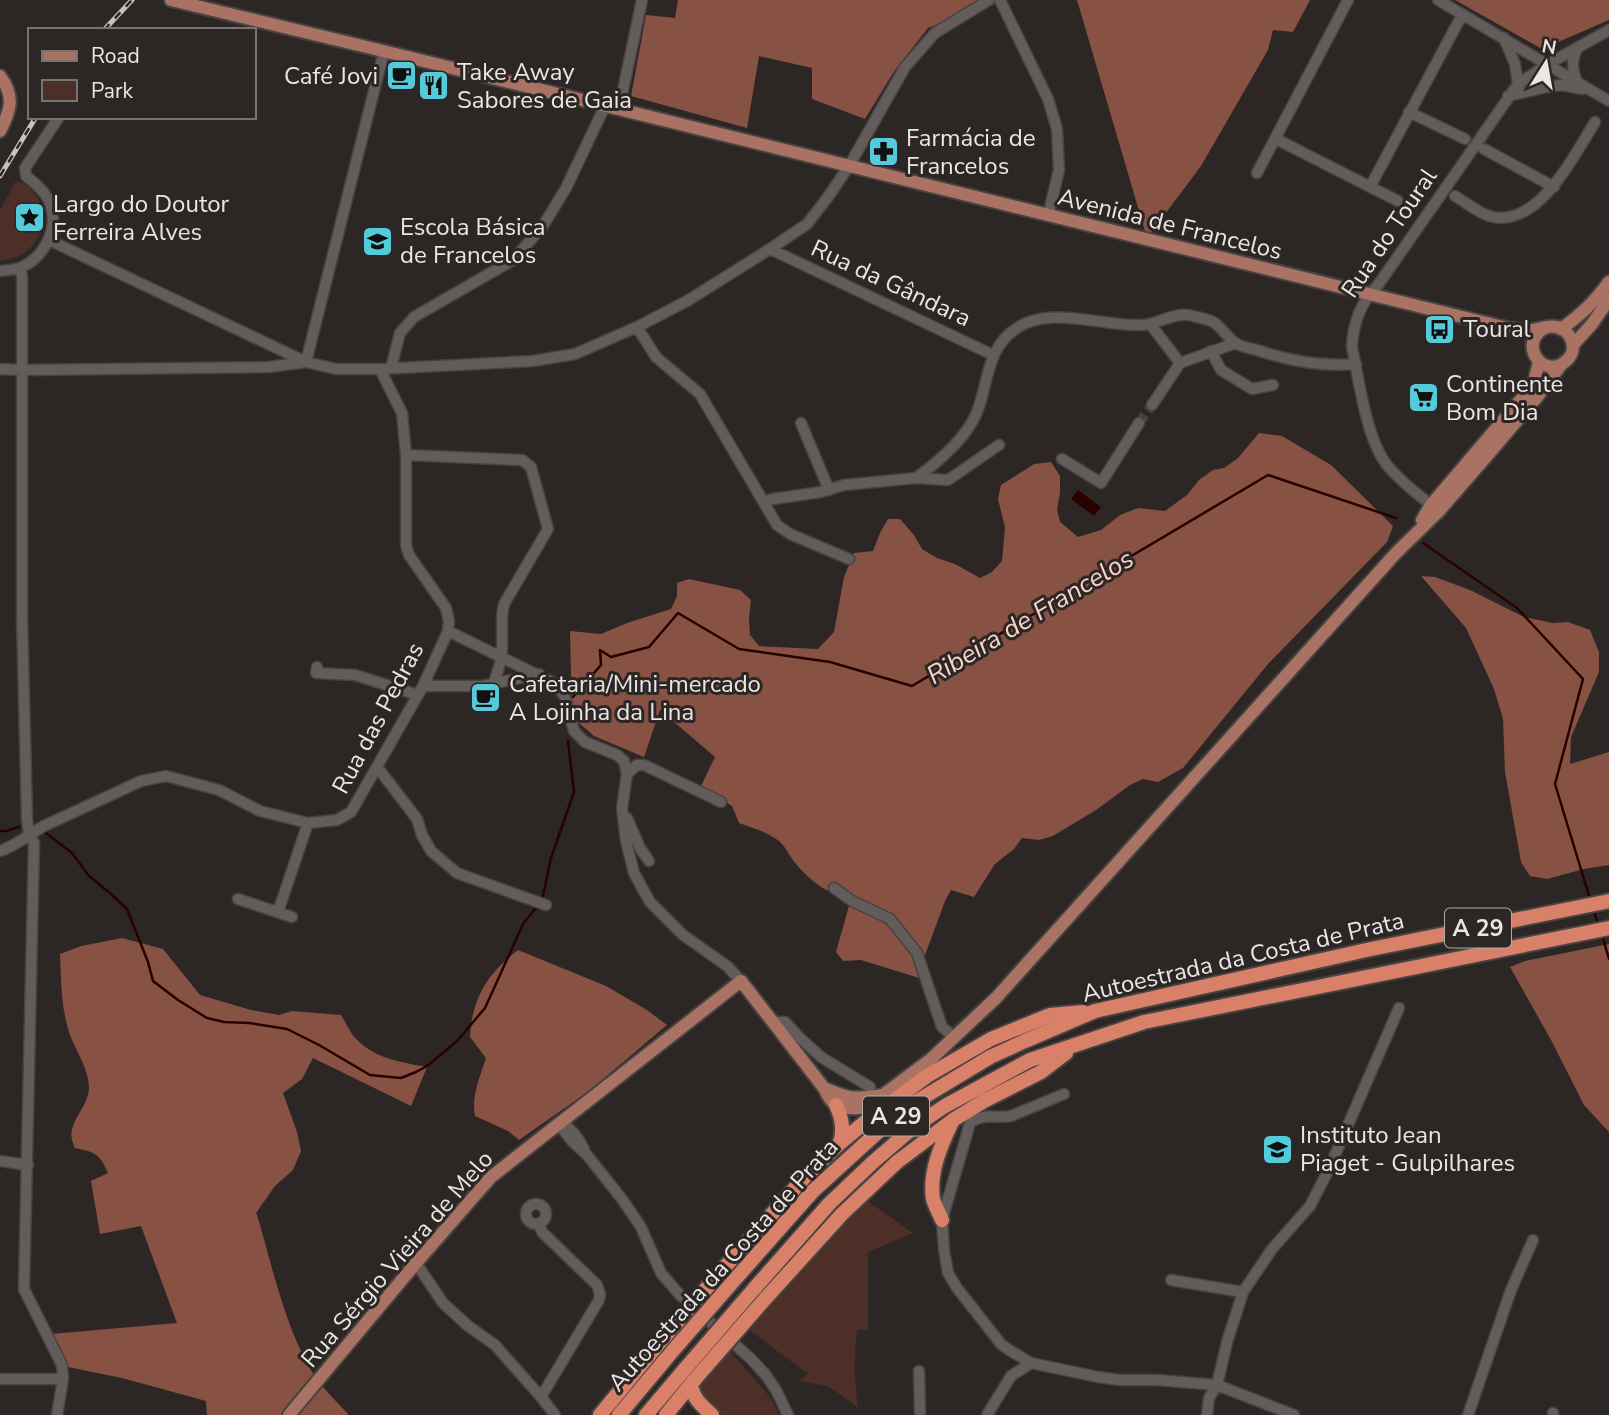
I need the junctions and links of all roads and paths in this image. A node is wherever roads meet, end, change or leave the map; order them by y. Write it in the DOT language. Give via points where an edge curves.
graph roads {
  1 [pos="170,0"];
  2 [pos="642,0"];
  3 [pos="989,0"];
  4 [pos="1000,0"];
  5 [pos="1348,0"];
  6 [pos="1438,0"];
  7 [pos="1462,15"];
  8 [pos="1609,30"];
  9 [pos="1504,38"];
  10 [pos="1578,47"];
  11 [pos="384,51"];
  12 [pos="1548,64"];
  13 [pos="0,76"];
  14 [pos="1578,83"];
  15 [pos="1518,84"];
  16 [pos="1591,91"];
  17 [pos="1508,96"];
  18 [pos="1609,101"];
  19 [pos="605,106"];
  20 [pos="619,110"];
  21 [pos="1409,112"];
  22 [pos="58,119"];
  23 [pos="1595,122"];
  24 [pos="0,131"];
  25 [pos="1276,139"];
  26 [pos="1465,139"];
  27 [pos="1484,149"];
  28 [pos="849,166"];
  29 [pos="1257,173"];
  30 [pos="1370,187"];
  31 [pos="1553,187"];
  32 [pos="1455,196"];
  33 [pos="1398,201"];
  34 [pos="1048,216"];
  35 [pos="49,240"];
  36 [pos="770,249"];
  37 [pos="20,268"];
  38 [pos="0,271"];
  39 [pos="1609,282"];
  40 [pos="1368,295"];
  41 [pos="1609,299"];
  42 [pos="1151,325"];
  43 [pos="637,327"];
  44 [pos="1546,327"];
  45 [pos="1507,328"];
  46 [pos="1561,328"];
  47 [pos="1236,343"];
  48 [pos="1573,345"];
  49 [pos="1532,348"];
  50 [pos="1211,351"];
  51 [pos="993,355"];
  52 [pos="306,362"];
  53 [pos="1180,362"];
  54 [pos="1539,362"];
  55 [pos="1356,364"];
  56 [pos="1561,365"];
  57 [pos="391,368"];
  58 [pos="0,369"];
  59 [pos="380,369"];
  60 [pos="22,370"];
  61 [pos="1273,385"];
  62 [pos="1152,405"];
  63 [pos="801,423"];
  64 [pos="1139,423"];
  65 [pos="999,445"];
  66 [pos="406,455"];
  67 [pos="1062,460"];
  68 [pos="916,478"];
  69 [pos="829,490"];
  70 [pos="764,502"];
  71 [pos="1431,506"];
  72 [pos="1410,538"];
  73 [pos="849,559"];
  74 [pos="448,631"];
  75 [pos="502,657"];
  76 [pos="317,667"];
  77 [pos="539,674"];
  78 [pos="494,683"];
  79 [pos="421,690"];
  80 [pos="378,768"];
  81 [pos="627,774"];
  82 [pos="721,803"];
  83 [pos="622,808"];
  84 [pos="308,823"];
  85 [pos="29,835"];
  86 [pos="0,851"];
  87 [pos="649,860"];
  88 [pos="834,888"];
  89 [pos="238,899"];
  90 [pos="1609,901"];
  91 [pos="542,904"];
  92 [pos="278,912"];
  93 [pos="292,917"];
  94 [pos="1609,928"];
  95 [pos="741,981"];
  96 [pos="1399,1008"];
  97 [pos="1095,1011"];
  98 [pos="773,1022"];
  99 [pos="954,1037"];
  100 [pos="1078,1043"];
  101 [pos="870,1087"];
  102 [pos="824,1088"];
  103 [pos="883,1094"];
  104 [pos="1064,1094"];
  105 [pos="836,1105"];
  106 [pos="578,1110"];
  107 [pos="953,1120"];
  108 [pos="561,1122"];
  109 [pos="544,1136"];
  110 [pos="575,1139"];
  111 [pos="840,1143"];
  112 [pos="0,1161"];
  113 [pos="27,1165"];
  114 [pos="942,1220"];
  115 [pos="539,1223"];
  116 [pos="1533,1240"];
  117 [pos="416,1263"];
  118 [pos="1171,1280"];
  119 [pos="1243,1292"];
  120 [pos="759,1294"];
  121 [pos="1009,1350"];
  122 [pos="1031,1363"];
  123 [pos="919,1371"];
  124 [pos="1011,1376"];
  125 [pos="690,1377"];
  126 [pos="0,1378"];
  127 [pos="63,1379"];
  128 [pos="1217,1385"];
  129 [pos="541,1396"];
  130 [pos="671,1410"];
  131 [pos="57,1415"];
  132 [pos="289,1415"];
  133 [pos="555,1415"];
  134 [pos="600,1415"];
  135 [pos="620,1415"];
  136 [pos="646,1415"];
  137 [pos="702,1415"];
  138 [pos="712,1415"];
  139 [pos="788,1415"];
  140 [pos="920,1415"];
  141 [pos="987,1415"];
  142 [pos="1207,1415"];
  143 [pos="1294,1415"];
  144 [pos="1468,1415"];
  1 -- 11 [label="main road, Avenida de Francelos"];
  2 -- 20 [label="street"];
  3 -- 28 [label="street" via="935,33 905,67"];
  4 -- 34 [label="street" via="1058,128 1059,170"];
  5 -- 25 [label="street"];
  6 -- 7 [label="street"];
  7 -- 9 [label="street"];
  7 -- 21 [label="street"];
  8 -- 10 [label="street, Rua do Toural"];
  9 -- 12 [label="street"];
  9 -- 15 [label="street"];
  10 -- 12 [label="street, Rua do Toural"];
  10 -- 14 [label="street" via="1573,72"];
  11 -- 19 [label="main road, Avenida de Francelos"];
  11 -- 52 [label="street"];
  12 -- 14 [label="street"];
  12 -- 15 [label="street, Rua do Toural"];
  13 -- 24 [label="main road" via="11,101"];
  14 -- 16 [label="street"];
  15 -- 17 [label="street, Rua do Toural"];
  16 -- 17 [label="street" via="1560,86"];
  16 -- 18 [label="street"];
  17 -- 40 [label="street, Rua do Toural"];
  19 -- 20 [label="main road, Avenida de Francelos"];
  19 -- 57 [label="street" via="543,226 513,260 414,317 400,333"];
  20 -- 28 [label="main road, Avenida de Francelos"];
  21 -- 26 [label="street"];
  21 -- 30 [label="street"];
  22 -- 35 [label="street" via="25,168 26,176 41,188 51,206"];
  23 -- 31 [label="street"];
  25 -- 29 [label="street"];
  25 -- 30 [label="street"];
  27 -- 31 [label="street"];
  28 -- 34 [label="main road, Avenida de Francelos"];
  28 -- 36 [label="street" via="807,224"];
  30 -- 33 [label="street"];
  31 -- 32 [label="street" via="1527,210 1496,218"];
  34 -- 40 [label="main road, Avenida de Francelos"];
  35 -- 37 [label="street" via="36,259"];
  35 -- 52 [label="street"];
  36 -- 43 [label="street"];
  36 -- 51 [label="street, Rua da Gândara"];
  37 -- 38 [label="street"];
  37 -- 60 [label="street"];
  39 -- 46 [label="main road" via="1588,308"];
  40 -- 45 [label="main road, Avenida de Francelos"];
  40 -- 55 [label="street, Rua do Toural" via="1352,338"];
  41 -- 48 [label="main road"];
  42 -- 47 [label="street" via="1170,316 1188,315 1213,321"];
  42 -- 51 [label="street" via="1037,320 1018,327"];
  42 -- 53 [label="street"];
  43 -- 57 [label="street" via="575,354 533,361"];
  43 -- 70 [label="street" via="656,357 700,394"];
  44 -- 45 [label="main road, Avenida de Francelos" via="1532,331"];
  44 -- 46 [label="main road"];
  44 -- 49 [label="main road" via="1536,335"];
  45 -- 49 [label="main road, Avenida de Francelos"];
  46 -- 48 [label="main road"];
  47 -- 50 [label="street"];
  47 -- 55 [label="street" via="1320,365"];
  48 -- 56 [label="main road" via="1570,357"];
  49 -- 54 [label="main road"];
  50 -- 53 [label="street"];
  50 -- 61 [label="street" via="1221,370 1252,389"];
  51 -- 68 [label="street" via="977,413 965,433"];
  52 -- 59 [label="street" via="336,369"];
  52 -- 60 [label="street" via="269,367"];
  53 -- 62 [label="street"];
  54 -- 56 [label="main road" via="1549,367"];
  54 -- 71 [label="main road" via="1530,389"];
  55 -- 71 [label="street, Rua do Toural" via="1379,452 1387,466"];
  56 -- 72 [label="main road" via="1439,511"];
  57 -- 59 [label="street"];
  58 -- 60 [label="street"];
  59 -- 66 [label="street, Rua das Pedras" via="402,413"];
  60 -- 85 [label="street" via="22,617"];
  63 -- 69 [label="street"];
  64 -- 67 [label="street" via="1101,483"];
  65 -- 68 [label="street" via="948,480"];
  66 -- 74 [label="street, Rua das Pedras" via="406,545 446,608"];
  66 -- 75 [label="street" via="522,460 531,467 548,529 504,604"];
  68 -- 69 [label="street"];
  69 -- 70 [label="street"];
  70 -- 73 [label="street" via="777,525 790,534"];
  71 -- 72 [label="main road"];
  72 -- 99 [label="main road" via="996,998"];
  74 -- 75 [label="street"];
  74 -- 79 [label="street, Rua das Pedras"];
  75 -- 77 [label="street"];
  75 -- 78 [label="street"];
  76 -- 79 [label="street" via="316,673 355,675"];
  77 -- 78 [label="street"];
  77 -- 81 [label="street" via="564,695 574,731 585,742 617,755"];
  78 -- 79 [label="street"];
  79 -- 80 [label="street, Rua das Pedras"];
  80 -- 84 [label="street, Rua das Pedras" via="351,812 337,820"];
  80 -- 91 [label="street" via="417,819 431,851 457,873"];
  81 -- 82 [label="street" via="644,765"];
  81 -- 83 [label="street"];
  83 -- 87 [label="street"];
  83 -- 95 [label="street" via="634,873 650,902"];
  84 -- 85 [label="street, Rua das Pedras" via="166,776 141,781"];
  84 -- 92 [label="street"];
  85 -- 86 [label="street, Rua das Pedras"];
  85 -- 113 [label="street" via="34,843"];
  88 -- 99 [label="street" via="890,919 918,953 942,1027"];
  89 -- 92 [label="street"];
  90 -- 97 [label="highway, Autoestrada da Costa de Prata / A 29"];
  92 -- 93 [label="street"];
  94 -- 100 [label="highway, Autoestrada da Costa de Prata / A 29" via="1170,1017"];
  95 -- 98 [label="main road"];
  95 -- 106 [label="main road, Rua Sérgio Vieira de Melo"];
  96 -- 119 [label="street" via="1310,1206 1272,1249"];
  97 -- 111 [label="highway, A 29" via="1050,1015 990,1039 927,1076"];
  97 -- 135 [label="highway, Autoestrada da Costa de Prata / A 29, bridge" via="990,1057 902,1111 873,1135 813,1191"];
  98 -- 101 [label="street" via="785,1023 821,1057"];
  98 -- 102 [label="main road"];
  99 -- 103 [label="main road"];
  100 -- 107 [label="highway, A 29" via="1041,1072"];
  100 -- 120 [label="highway, Autoestrada da Costa de Prata / A 29" via="1030,1060 915,1126 829,1204"];
  102 -- 103 [label="main road" via="851,1099"];
  102 -- 105 [label="main road"];
  103 -- 105 [label="main road" via="870,1107"];
  104 -- 114 [label="street" via="1011,1116 980,1116 970,1123"];
  105 -- 111 [label="highway" via="841,1115"];
  106 -- 108 [label="main road, Rua Sérgio Vieira de Melo"];
  106 -- 110 [label="street"];
  107 -- 114 [label="highway" via="940,1146 934,1175 933,1198"];
  107 -- 120 [label="highway, A 29" via="858,1197"];
  108 -- 109 [label="main road, Rua Sérgio Vieira de Melo"];
  108 -- 110 [label="street"];
  109 -- 110 [label="street"];
  109 -- 117 [label="main road, Rua Sérgio Vieira de Melo" via="491,1177"];
  110 -- 139 [label="street" via="641,1227 661,1273 765,1374"];
  111 -- 134 [label="highway, A 29, bridge" via="724,1268"];
  112 -- 113 [label="street"];
  113 -- 127 [label="street" via="24,1289 62,1365"];
  114 -- 121 [label="street" via="948,1273"];
  115 -- 129 [label="street" via="542,1233 597,1285 600,1294"];
  116 -- 144 [label="street"];
  117 -- 129 [label="street" via="443,1303 495,1345"];
  117 -- 132 [label="main road, Rua Sérgio Vieira de Melo"];
  118 -- 119 [label="street"];
  119 -- 128 [label="street"];
  120 -- 125 [label="highway, A 29, bridge"];
  121 -- 122 [label="street"];
  121 -- 124 [label="street"];
  122 -- 124 [label="street"];
  122 -- 128 [label="street" via="1121,1380"];
  123 -- 140 [label="street"];
  124 -- 141 [label="street"];
  125 -- 130 [label="highway, A 29"];
  125 -- 136 [label="highway, Autoestrada da Costa de Prata / A 29"];
  125 -- 138 [label="highway" via="696,1401"];
  126 -- 127 [label="street"];
  127 -- 131 [label="street"];
  128 -- 142 [label="street"];
  128 -- 143 [label="street"];
  129 -- 133 [label="street"];
  130 -- 137 [label="highway" via="685,1405"];
}
